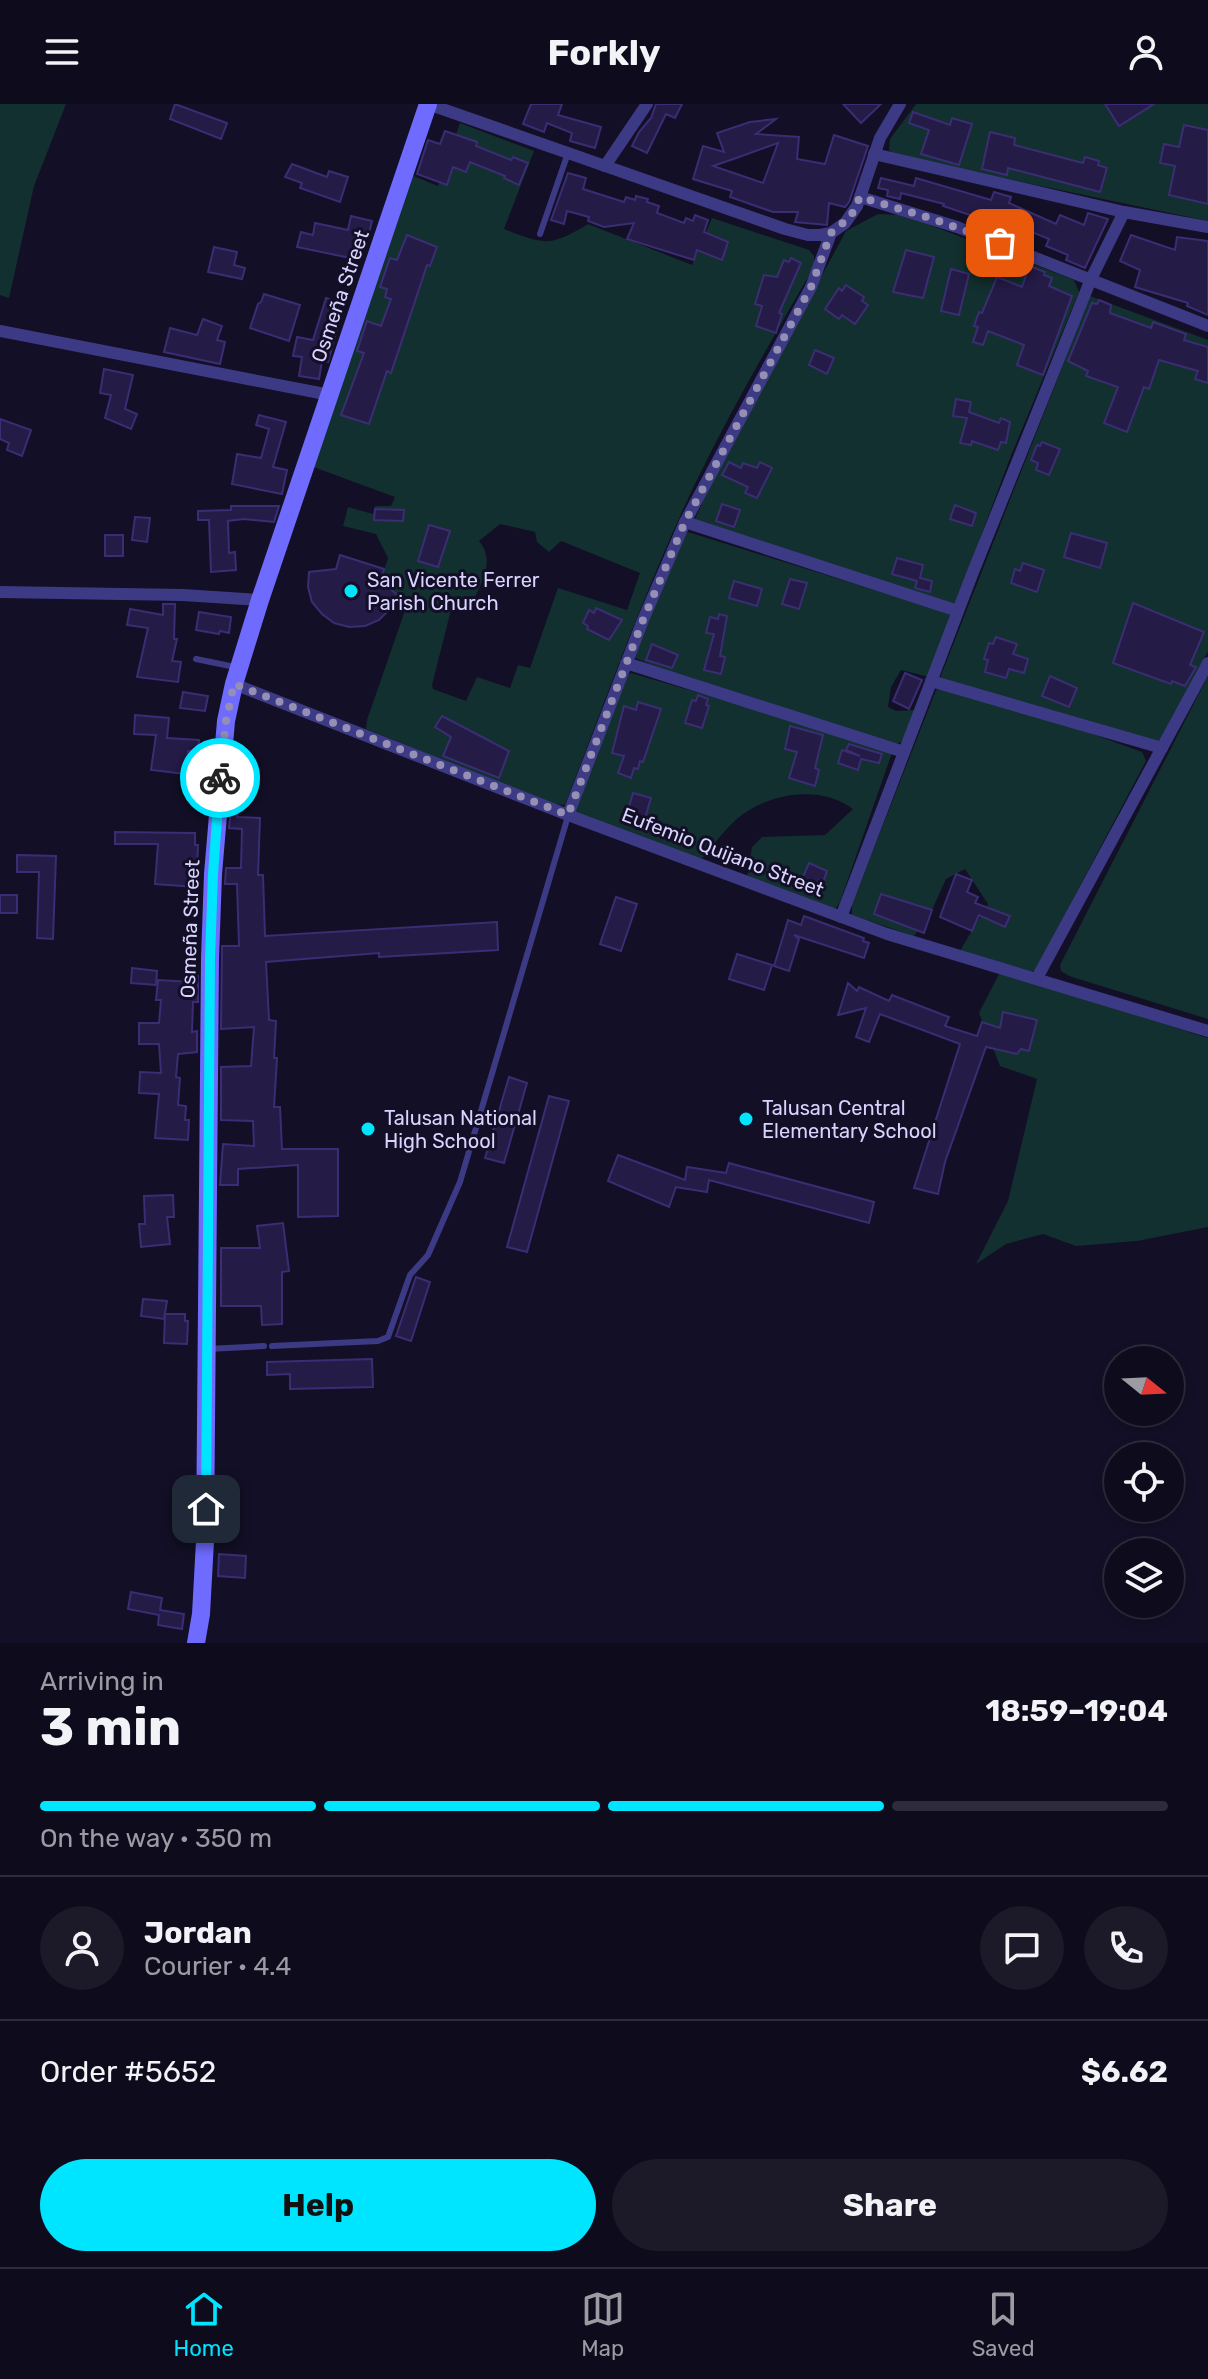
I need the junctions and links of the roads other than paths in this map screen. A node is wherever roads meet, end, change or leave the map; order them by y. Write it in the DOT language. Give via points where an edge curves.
graph roads {
  1 [pos="428,104"];
  2 [pos="647,104"];
  3 [pos="900,104"];
  4 [pos="568,153"];
  5 [pos="874,154"];
  6 [pos="605,166"];
  7 [pos="860,197"];
  8 [pos="1124,212"];
  9 [pos="1208,227"];
  10 [pos="831,233"];
  11 [pos="540,234"];
  12 [pos="1091,279"];
  13 [pos="1208,326"];
  14 [pos="0,331"];
  15 [pos="330,395"];
  16 [pos="685,522"];
  17 [pos="0,592"];
  18 [pos="260,600"];
  19 [pos="958,611"];
  20 [pos="196,659"];
  21 [pos="626,663"];
  22 [pos="1208,663"];
  23 [pos="237,676"];
  24 [pos="931,681"];
  25 [pos="1162,748"];
  26 [pos="904,752"];
  27 [pos="568,815"];
  28 [pos="841,917"];
  29 [pos="1037,978"];
  30 [pos="1208,1031"];
  31 [pos="208,1349"];
  32 [pos="196,1643"];
  1 -- 4 [label="street"];
  1 -- 15 [label="main road, Osmeña Street"];
  2 -- 6 [label="street"];
  3 -- 5 [label="street"];
  4 -- 6 [label="street"];
  4 -- 11 [label="lane"];
  5 -- 7 [label="street"];
  5 -- 8 [label="street"];
  6 -- 10 [label="street" via="785,229"];
  7 -- 10 [label="street" via="851,216"];
  7 -- 12 [label="street" via="957,227"];
  8 -- 9 [label="street"];
  8 -- 12 [label="street"];
  10 -- 16 [label="street" via="811,287"];
  12 -- 13 [label="street"];
  12 -- 19 [label="street"];
  14 -- 15 [label="street"];
  15 -- 18 [label="main road, Osmeña Street"];
  16 -- 19 [label="street"];
  16 -- 21 [label="street"];
  17 -- 18 [label="street"];
  18 -- 23 [label="main road, Osmeña Street"];
  19 -- 24 [label="street"];
  20 -- 23 [label="lane"];
  21 -- 26 [label="street"];
  21 -- 27 [label="street"];
  22 -- 25 [label="street"];
  23 -- 27 [label="street, Eufemio Quijano Street"];
  23 -- 31 [label="main road, Osmeña Street" via="225,734 213,874"];
  24 -- 25 [label="street"];
  24 -- 26 [label="street"];
  25 -- 29 [label="street"];
  26 -- 28 [label="street"];
  27 -- 28 [label="street, Eufemio Quijano Street"];
  27 -- 31 [label="lane" via="460,1182 428,1255 410,1275 387,1339"];
  28 -- 29 [label="street, Eufemio Quijano Street"];
  29 -- 30 [label="street, Eufemio Quijano Street"];
  31 -- 32 [label="main road, Osmeña Street" via="205,1541"];
}
